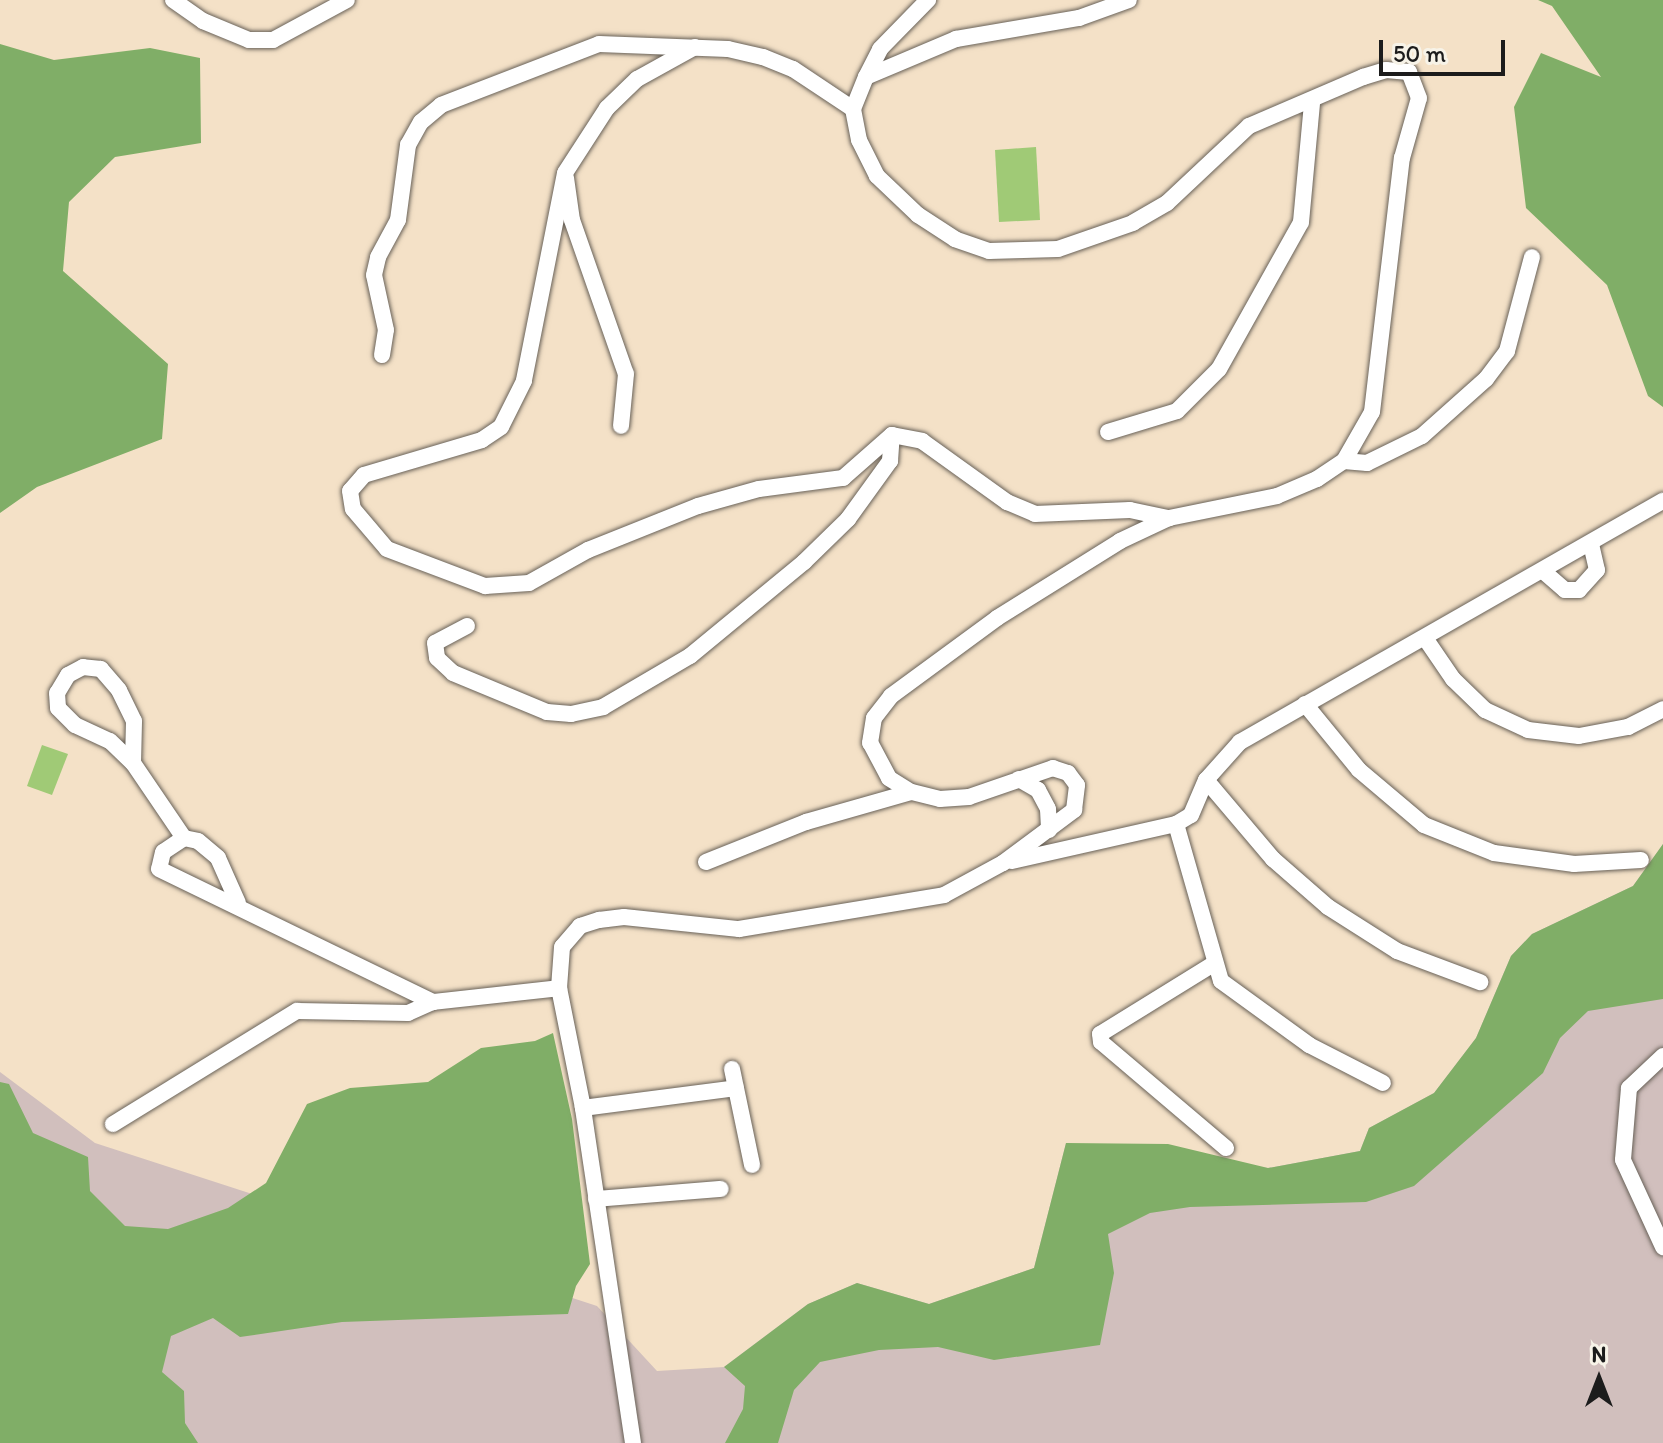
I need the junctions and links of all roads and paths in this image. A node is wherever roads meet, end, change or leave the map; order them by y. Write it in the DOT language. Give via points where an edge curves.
graph roads {
  1 [pos="173,0"];
  2 [pos="347,0"];
  3 [pos="928,0"];
  4 [pos="1129,0"];
  5 [pos="695,47"];
  6 [pos="866,77"];
  7 [pos="1312,103"];
  8 [pos="853,109"];
  9 [pos="565,173"];
  10 [pos="1532,257"];
  11 [pos="382,355"];
  12 [pos="621,426"];
  13 [pos="1108,432"];
  14 [pos="892,435"];
  15 [pos="1344,461"];
  16 [pos="1663,501"];
  17 [pos="1169,518"];
  18 [pos="1591,544"];
  19 [pos="1543,571"];
  20 [pos="467,626"];
  21 [pos="1425,638"];
  22 [pos="1305,704"];
  23 [pos="1663,709"];
  24 [pos="133,763"];
  25 [pos="1019,779"];
  26 [pos="1206,780"];
  27 [pos="911,792"];
  28 [pos="1176,824"];
  29 [pos="1049,830"];
  30 [pos="184,838"];
  31 [pos="1641,860"];
  32 [pos="706,862"];
  33 [pos="1003,863"];
  34 [pos="238,903"];
  35 [pos="1215,963"];
  36 [pos="1480,982"];
  37 [pos="559,988"];
  38 [pos="433,1002"];
  39 [pos="1663,1056"];
  40 [pos="732,1069"];
  41 [pos="1383,1083"];
  42 [pos="736,1088"];
  43 [pos="583,1108"];
  44 [pos="113,1124"];
  45 [pos="1226,1148"];
  46 [pos="752,1165"];
  47 [pos="721,1189"];
  48 [pos="596,1199"];
  49 [pos="1663,1247"];
  50 [pos="633,1443"];
  1 -- 2 [label="street" via="203,21 249,40 273,40"];
  3 -- 6 [label="street" via="880,49"];
  4 -- 6 [label="street" via="1079,18 956,39"];
  5 -- 8 [label="street" via="763,57 793,69"];
  5 -- 9 [label="street" via="637,79 607,108"];
  5 -- 11 [label="street" via="599,44 577,49 517,80 441,105 421,122 408,145 398,220 374,275 386,330"];
  6 -- 8 [label="street"];
  7 -- 8 [label="street" via="1249,126 1167,203 1133,223 1058,249 1024,254 989,251 955,239 918,215 877,176 859,140"];
  7 -- 13 [label="street" via="1301,222 1219,369 1177,411"];
  7 -- 15 [label="street" via="1386,70 1409,72 1419,98 1402,158 1372,412"];
  9 -- 12 [label="street" via="572,220 626,374"];
  9 -- 14 [label="street" via="524,381 501,427 482,440 364,475 350,491 353,509 387,549 485,586 529,583 588,550 698,506 759,489 843,478"];
  10 -- 15 [label="street" via="1507,351 1486,379 1422,436 1367,463"];
  14 -- 17 [label="street" via="922,441 1007,502 1035,514 1130,510"];
  14 -- 20 [label="street" via="890,461 848,519 804,562 690,656 603,707 547,712 453,673 437,658 435,643"];
  15 -- 17 [label="street" via="1277,496"];
  16 -- 18 [label="street"];
  17 -- 27 [label="street" via="1120,541 997,618 891,696 874,718 870,743 889,778"];
  18 -- 19 [label="street"];
  18 -- 19 [label="street" via="1597,570 1579,590 1565,590"];
  19 -- 21 [label="street"];
  21 -- 22 [label="street"];
  21 -- 23 [label="street" via="1453,679 1485,710 1528,730 1579,736 1628,727"];
  22 -- 26 [label="street" via="1240,742"];
  22 -- 31 [label="street" via="1359,770 1424,825 1494,853 1574,864"];
  24 -- 24 [label="street" via="134,721 119,690 101,669 83,667 68,675 57,693 58,708"];
  24 -- 30 [label="street"];
  25 -- 27 [label="street" via="969,797 940,799"];
  25 -- 29 [label="street" via="1038,790 1048,809"];
  25 -- 29 [label="street" via="1053,768 1068,773 1077,785 1074,810"];
  26 -- 28 [label="street" via="1191,815"];
  26 -- 36 [label="street" via="1273,859 1328,907 1397,951"];
  27 -- 32 [label="street" via="806,822"];
  28 -- 33 [label="street"];
  28 -- 35 [label="street"];
  29 -- 33 [label="street"];
  30 -- 34 [label="street" via="198,841 218,858"];
  30 -- 34 [label="street" via="163,852 159,869"];
  33 -- 37 [label="street" via="944,895 739,929 624,917 599,920 580,926 562,947"];
  34 -- 38 [label="street"];
  35 -- 41 [label="street" via="1234,994 1309,1045"];
  35 -- 45 [label="street" via="1104,1026 1100,1034 1101,1042"];
  37 -- 38 [label="street"];
  37 -- 43 [label="street"];
  38 -- 44 [label="street" via="408,1013 297,1011"];
  39 -- 49 [label="street" via="1629,1088 1623,1160"];
  40 -- 42 [label="street"];
  42 -- 43 [label="street"];
  42 -- 46 [label="street"];
  43 -- 48 [label="street"];
  47 -- 48 [label="street"];
  48 -- 50 [label="street"];
}
